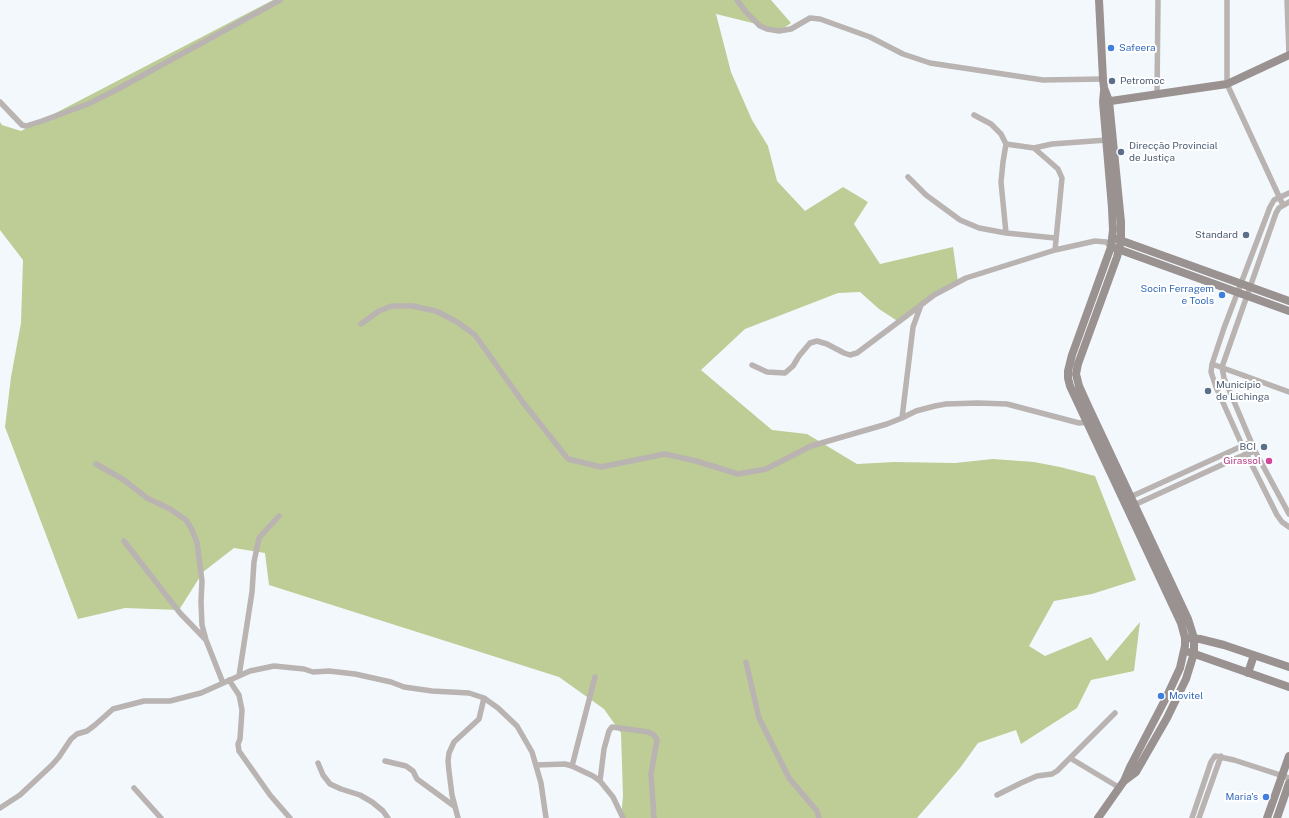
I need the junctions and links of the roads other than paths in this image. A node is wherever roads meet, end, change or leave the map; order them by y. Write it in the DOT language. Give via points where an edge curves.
graph roads {
  1 [pos="280,0"];
  2 [pos="737,0"];
  3 [pos="1099,0"];
  4 [pos="1158,0"];
  5 [pos="1227,0"];
  6 [pos="1287,0"];
  7 [pos="1289,55"];
  8 [pos="1103,79"];
  9 [pos="1227,84"];
  10 [pos="1158,95"];
  11 [pos="0,102"];
  12 [pos="1106,102"];
  13 [pos="974,115"];
  14 [pos="1107,140"];
  15 [pos="1006,144"];
  16 [pos="1034,148"];
  17 [pos="908,177"];
  18 [pos="1289,193"];
  19 [pos="1280,197"];
  20 [pos="1286,204"];
  21 [pos="1006,233"];
  22 [pos="1055,238"];
  23 [pos="1114,243"];
  24 [pos="1055,250"];
  25 [pos="1242,283"];
  26 [pos="1251,287"];
  27 [pos="1238,292"];
  28 [pos="1248,296"];
  29 [pos="1289,301"];
  30 [pos="921,305"];
  31 [pos="1289,311"];
  32 [pos="361,324"];
  33 [pos="1212,364"];
  34 [pos="752,365"];
  35 [pos="1222,367"];
  36 [pos="1230,392"];
  37 [pos="1289,392"];
  38 [pos="1220,395"];
  39 [pos="902,418"];
  40 [pos="1091,421"];
  41 [pos="1251,442"];
  42 [pos="1242,445"];
  43 [pos="1255,451"];
  44 [pos="1247,454"];
  45 [pos="96,464"];
  46 [pos="1188,471"];
  47 [pos="1193,479"];
  48 [pos="1128,498"];
  49 [pos="1132,506"];
  50 [pos="1289,514"];
  51 [pos="279,516"];
  52 [pos="1288,524"];
  53 [pos="124,541"];
  54 [pos="1175,600"];
  55 [pos="1184,638"];
  56 [pos="1194,638"];
  57 [pos="206,640"];
  58 [pos="1184,651"];
  59 [pos="1194,652"];
  60 [pos="1254,655"];
  61 [pos="746,662"];
  62 [pos="1289,667"];
  63 [pos="1248,673"];
  64 [pos="239,676"];
  65 [pos="595,677"];
  66 [pos="229,680"];
  67 [pos="223,683"];
  68 [pos="1289,687"];
  69 [pos="1167,696"];
  70 [pos="484,698"];
  71 [pos="1176,700"];
  72 [pos="1114,713"];
  73 [pos="1151,728"];
  74 [pos="1159,732"];
  75 [pos="1221,756"];
  76 [pos="1289,756"];
  77 [pos="1070,758"];
  78 [pos="385,761"];
  79 [pos="318,763"];
  80 [pos="536,765"];
  81 [pos="572,766"];
  82 [pos="1286,776"];
  83 [pos="600,781"];
  84 [pos="1289,783"];
  85 [pos="1122,784"];
  86 [pos="134,788"];
  87 [pos="997,795"];
  88 [pos="454,806"];
  89 [pos="0,808"];
  90 [pos="161,818"];
  91 [pos="290,818"];
  92 [pos="388,818"];
  93 [pos="458,818"];
  94 [pos="546,818"];
  95 [pos="623,818"];
  96 [pos="654,818"];
  97 [pos="819,818"];
  98 [pos="1098,818"];
  99 [pos="1192,818"];
  100 [pos="1199,818"];
  101 [pos="1269,818"];
  102 [pos="1276,818"];
  1 -- 11 [label="street" via="116,90 49,119 26,126 17,121"];
  2 -- 8 [label="street" via="760,26 767,29 791,29 810,18 820,19 870,37 903,54 930,62 1043,80"];
  3 -- 8 [label="main road"];
  4 -- 10 [label="street"];
  5 -- 9 [label="street"];
  6 -- 7 [label="street"];
  7 -- 9 [label="main road"];
  8 -- 12 [label="main road"];
  9 -- 10 [label="main road"];
  9 -- 19 [label="street"];
  10 -- 12 [label="main road"];
  12 -- 14 [label="main road"];
  12 -- 23 [label="main road" via="1121,222"];
  13 -- 15 [label="street" via="991,124 1002,134"];
  14 -- 16 [label="street" via="1052,144"];
  14 -- 23 [label="main road"];
  15 -- 16 [label="street"];
  15 -- 21 [label="street" via="1001,182"];
  16 -- 22 [label="street" via="1058,169 1062,178"];
  17 -- 21 [label="street" via="926,195 960,220 979,228"];
  18 -- 19 [label="street"];
  19 -- 20 [label="street"];
  19 -- 25 [label="street" via="1274,200 1268,212"];
  20 -- 26 [label="street" via="1276,213"];
  21 -- 22 [label="street"];
  22 -- 24 [label="street"];
  23 -- 24 [label="street" via="1086,242"];
  23 -- 25 [label="main road"];
  23 -- 27 [label="main road"];
  23 -- 40 [label="main road" via="1090,319 1072,355 1068,371 1072,376 1070,386"];
  24 -- 30 [label="street" via="966,278 934,294"];
  25 -- 26 [label="main road"];
  25 -- 27 [label="street"];
  26 -- 28 [label="street"];
  26 -- 29 [label="main road"];
  27 -- 28 [label="main road"];
  27 -- 33 [label="street"];
  28 -- 31 [label="main road"];
  28 -- 35 [label="street"];
  30 -- 34 [label="street" via="857,353 850,355 817,341 810,343 785,373 767,372"];
  30 -- 39 [label="street" via="913,327"];
  32 -- 39 [label="street" via="379,311 392,306 412,306 436,311 456,322 474,335 568,459 601,467 665,454 738,474 766,469 811,446"];
  33 -- 35 [label="street"];
  33 -- 38 [label="street" via="1211,372"];
  35 -- 36 [label="street"];
  35 -- 37 [label="street"];
  36 -- 38 [label="street"];
  36 -- 41 [label="street"];
  38 -- 42 [label="street"];
  39 -- 40 [label="street" via="934,406 978,403 1007,404 1079,423"];
  40 -- 48 [label="main road"];
  41 -- 42 [label="street"];
  41 -- 43 [label="street"];
  42 -- 44 [label="street"];
  42 -- 46 [label="street"];
  43 -- 44 [label="street"];
  43 -- 50 [label="street"];
  44 -- 47 [label="street"];
  44 -- 52 [label="street" via="1277,515"];
  45 -- 57 [label="street" via="124,480 147,498 170,509 186,520 191,528 197,542 200,562 202,625"];
  46 -- 47 [label="street"];
  46 -- 48 [label="street"];
  47 -- 49 [label="street"];
  48 -- 49 [label="main road"];
  49 -- 54 [label="main road"];
  51 -- 64 [label="street" via="259,538"];
  53 -- 57 [label="street" via="180,613"];
  54 -- 55 [label="main road"];
  54 -- 56 [label="main road" via="1188,619"];
  55 -- 56 [label="main road"];
  55 -- 58 [label="main road"];
  56 -- 59 [label="main road"];
  56 -- 60 [label="main road"];
  57 -- 67 [label="street"];
  58 -- 59 [label="main road"];
  58 -- 69 [label="main road" via="1180,668"];
  59 -- 63 [label="main road"];
  59 -- 71 [label="main road"];
  60 -- 62 [label="main road"];
  60 -- 63 [label="main road"];
  61 -- 97 [label="street" via="759,718 789,778 817,811"];
  63 -- 68 [label="main road"];
  64 -- 66 [label="street"];
  64 -- 70 [label="street" via="274,666 313,672 342,672 404,687 469,693"];
  65 -- 81 [label="street"];
  66 -- 67 [label="street"];
  66 -- 91 [label="street" via="239,695 242,710 239,751"];
  67 -- 89 [label="street" via="201,693 170,701 144,702 113,709 87,731 71,739 52,765 20,795"];
  69 -- 71 [label="main road"];
  69 -- 73 [label="main road"];
  70 -- 80 [label="street" via="517,726 532,752"];
  70 -- 88 [label="street" via="478,719 454,742 449,753"];
  71 -- 74 [label="main road"];
  72 -- 77 [label="street"];
  73 -- 74 [label="main road"];
  73 -- 85 [label="main road"];
  74 -- 85 [label="main road" via="1136,772"];
  75 -- 82 [label="street"];
  75 -- 99 [label="street" via="1213,758"];
  75 -- 100 [label="street"];
  76 -- 82 [label="main road"];
  77 -- 85 [label="street"];
  77 -- 87 [label="street" via="1052,774 1021,782"];
  78 -- 88 [label="street" via="413,770 417,779"];
  79 -- 92 [label="street" via="330,784 372,802"];
  80 -- 81 [label="street"];
  80 -- 94 [label="street"];
  81 -- 83 [label="street"];
  82 -- 101 [label="main road"];
  83 -- 95 [label="street" via="613,797"];
  83 -- 96 [label="street" via="604,749 612,726 654,735 657,740 651,774"];
  84 -- 102 [label="main road"];
  85 -- 98 [label="main road"];
  86 -- 90 [label="street"];
  88 -- 93 [label="street"];
}
